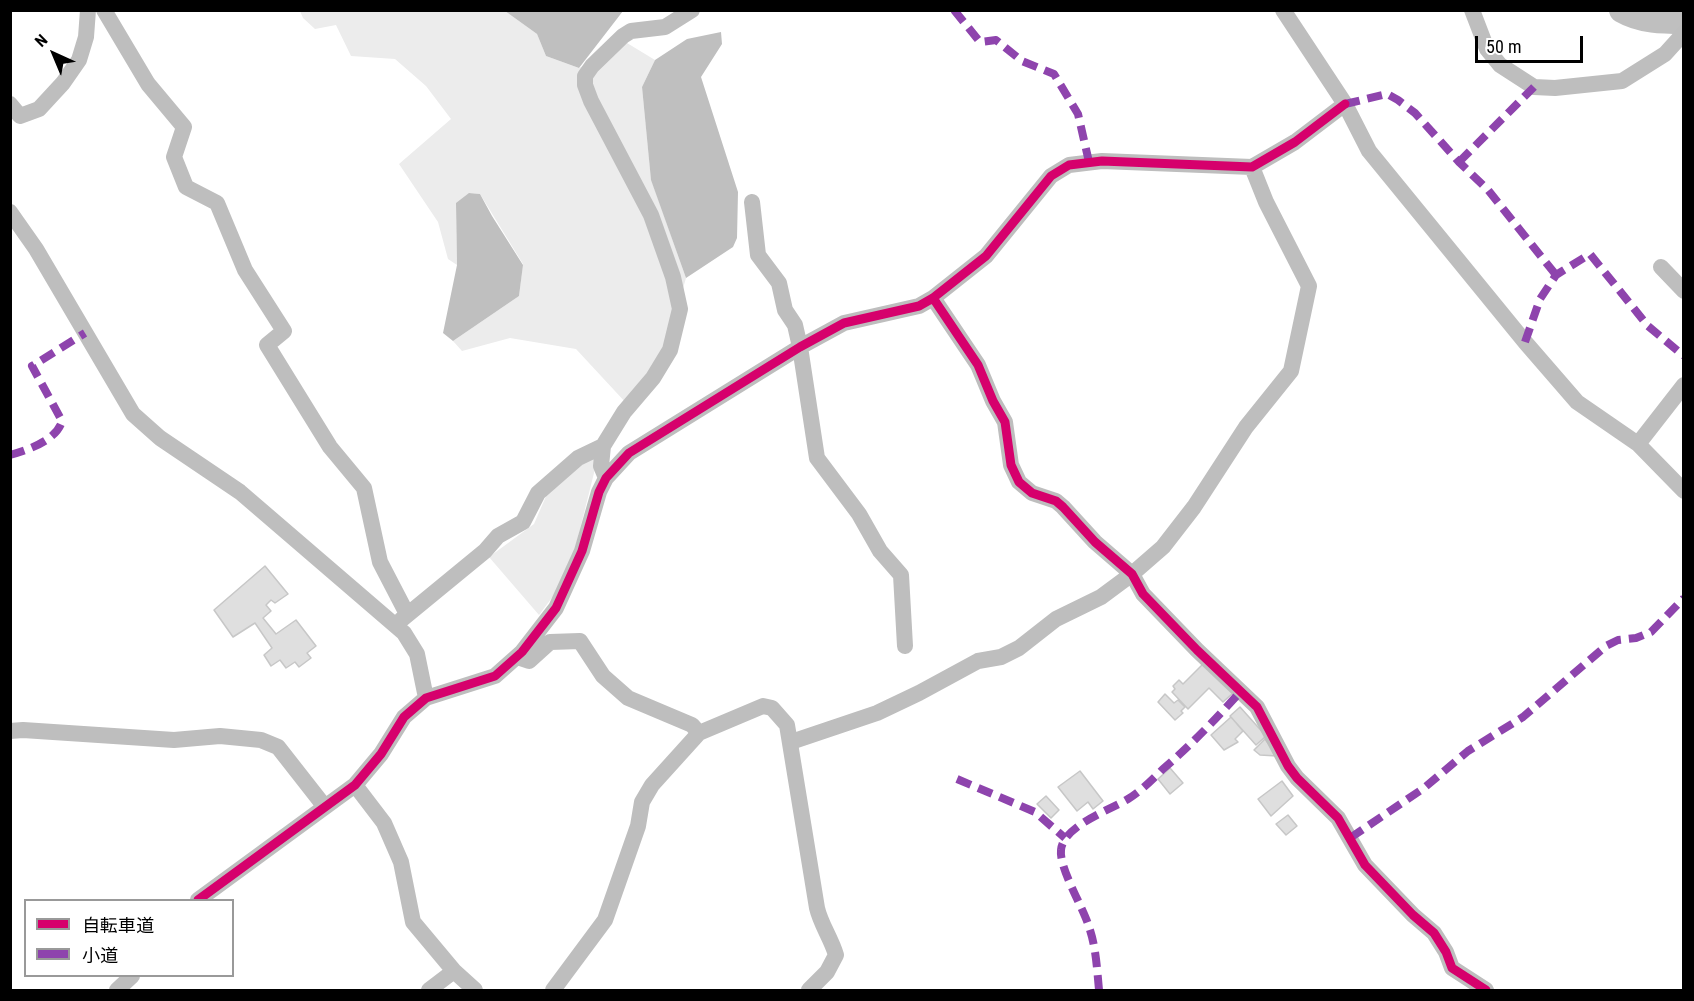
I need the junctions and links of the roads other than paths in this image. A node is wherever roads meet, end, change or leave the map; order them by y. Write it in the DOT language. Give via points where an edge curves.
graph roads {
  1 [pos="88,10"];
  2 [pos="104,10"];
  3 [pos="692,10"];
  4 [pos="1283,10"];
  5 [pos="1472,10"];
  6 [pos="1683,33"];
  7 [pos="1345,104"];
  8 [pos="14,115"];
  9 [pos="1252,167"];
  10 [pos="752,202"];
  11 [pos="10,212"];
  12 [pos="1661,267"];
  13 [pos="1683,291"];
  14 [pos="933,298"];
  15 [pos="800,347"];
  16 [pos="1683,385"];
  17 [pos="1638,444"];
  18 [pos="603,446"];
  19 [pos="606,478"];
  20 [pos="1683,491"];
  21 [pos="1132,574"];
  22 [pos="401,620"];
  23 [pos="905,646"];
  24 [pos="517,657"];
  25 [pos="426,698"];
  26 [pos="10,731"];
  27 [pos="699,733"];
  28 [pos="791,741"];
  29 [pos="355,785"];
  30 [pos="325,807"];
  31 [pos="199,899"];
  32 [pos="454,971"];
  33 [pos="130,977"];
  34 [pos="117,990"];
  35 [pos="429,990"];
  36 [pos="475,990"];
  37 [pos="553,990"];
  38 [pos="809,990"];
  39 [pos="1486,990"];
  1 -- 8 [label="street" via="79,60 63,83 39,109"];
  2 -- 22 [label="street" via="148,84 184,127 174,158 186,187 217,203 245,270 284,331 267,345 330,447 364,488 380,562"];
  3 -- 18 [label="street" via="665,27 631,31 585,76 591,101 651,215 680,309 670,350"];
  4 -- 7 [label="street"];
  5 -- 6 [label="street" via="1487,49 1500,65 1534,87 1622,81 1665,54"];
  7 -- 9 [label="street"];
  7 -- 17 [label="street" via="1369,151 1577,402"];
  9 -- 14 [label="street" via="1102,160 1069,165 1051,176 986,256"];
  9 -- 21 [label="street" via="1309,286 1291,371 1246,427 1182,523"];
  10 -- 15 [label="street" via="758,255 779,283"];
  11 -- 22 [label="street" via="133,414 160,438 240,492"];
  12 -- 13 [label="street"];
  14 -- 15 [label="street" via="919,306 844,323"];
  14 -- 21 [label="street" via="978,365 1005,422 1011,465 1019,482 1032,493 1056,501"];
  15 -- 19 [label="street" via="629,453"];
  15 -- 23 [label="street" via="817,458 859,514 880,551 901,574"];
  16 -- 17 [label="street"];
  17 -- 20 [label="street"];
  18 -- 19 [label="street" via="601,466"];
  18 -- 22 [label="street" via="578,458 538,493 523,522 498,536"];
  19 -- 24 [label="street" via="582,551 556,608"];
  21 -- 28 [label="street" via="1001,657 978,661 877,713"];
  21 -- 39 [label="street" via="1143,594 1257,707 1288,766 1338,818 1365,865 1434,933 1452,969"];
  22 -- 25 [label="street" via="417,654"];
  24 -- 25 [label="street" via="495,676"];
  24 -- 27 [label="street" via="529,661 550,642 580,640 603,676 628,698 692,725"];
  25 -- 29 [label="street" via="404,717"];
  26 -- 30 [label="street" via="174,740 220,736 261,740 278,747"];
  27 -- 28 [label="street" via="763,706 772,708 787,724"];
  27 -- 37 [label="street" via="651,785 642,802 638,826 605,920"];
  28 -- 38 [label="street" via="817,908 836,955 827,972"];
  29 -- 30 [label="street"];
  29 -- 32 [label="street" via="384,823 401,862 413,922"];
  30 -- 31 [label="street"];
  32 -- 35 [label="street"];
  32 -- 36 [label="street"];
  33 -- 34 [label="street"];
}
